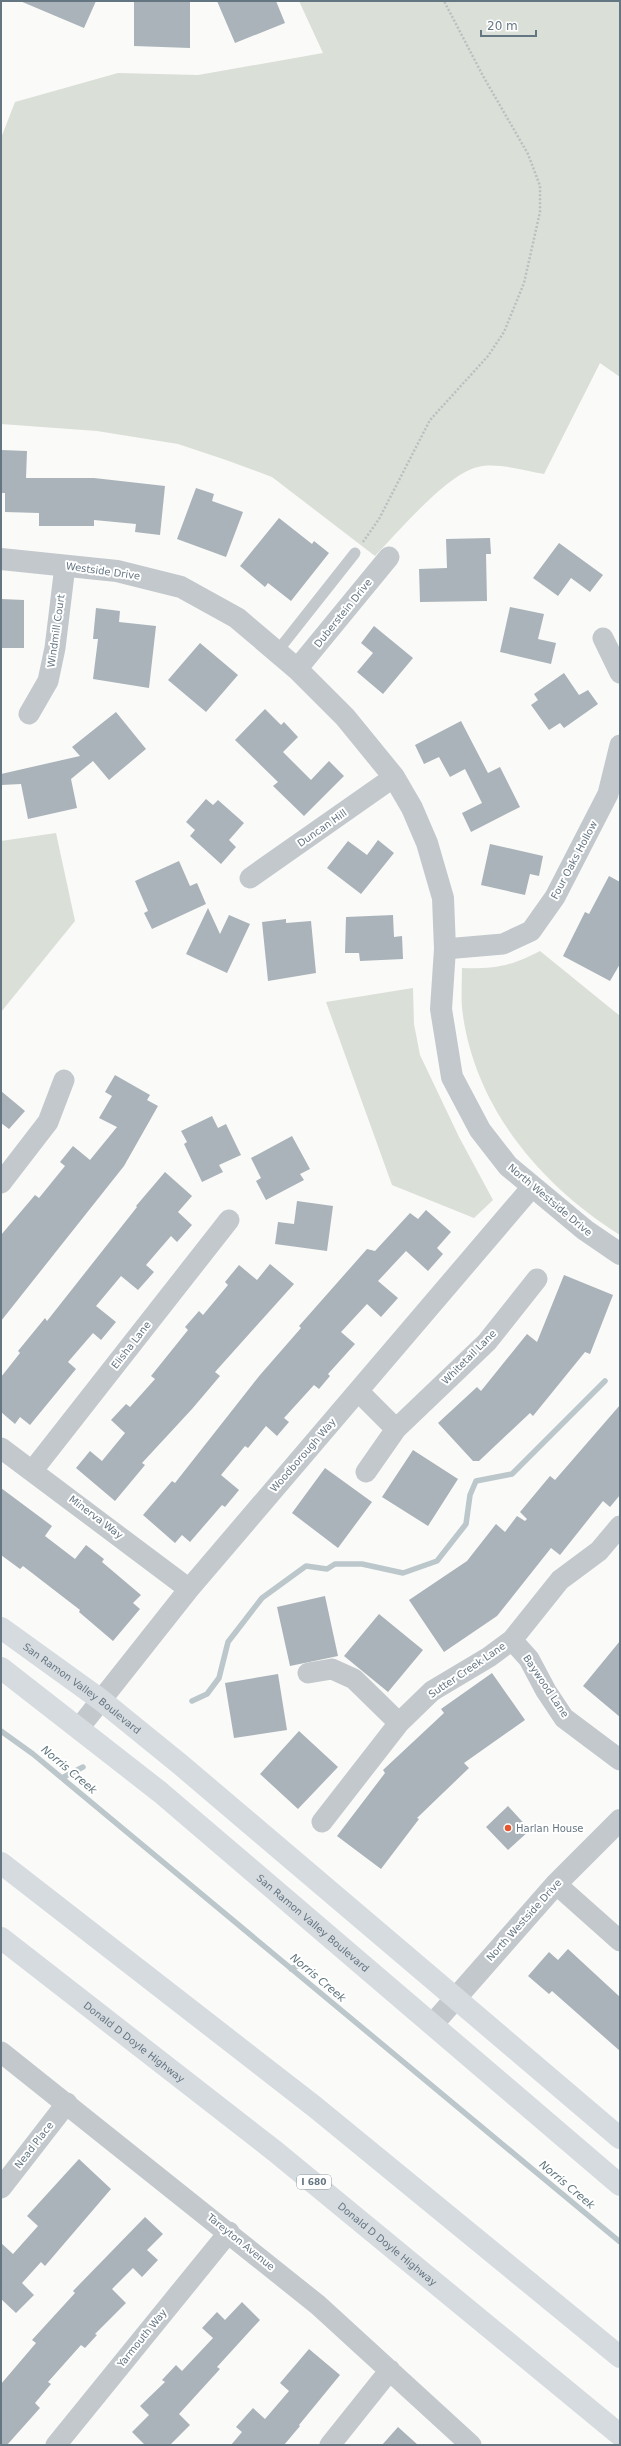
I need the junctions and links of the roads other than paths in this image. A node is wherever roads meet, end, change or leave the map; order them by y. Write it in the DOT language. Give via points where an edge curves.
graph roads {
  1 [pos="356,553"];
  2 [pos="389,557"];
  3 [pos="1,559"];
  4 [pos="64,566"];
  5 [pos="602,638"];
  6 [pos="276,653"];
  7 [pos="297,669"];
  8 [pos="620,673"];
  9 [pos="28,714"];
  10 [pos="620,745"];
  11 [pos="394,777"];
  12 [pos="250,878"];
  13 [pos="445,949"];
  14 [pos="64,1080"];
  15 [pos="1,1183"];
  16 [pos="532,1187"];
  17 [pos="229,1220"];
  18 [pos="620,1254"];
  19 [pos="537,1279"];
  20 [pos="358,1391"];
  21 [pos="396,1429"];
  22 [pos="1,1448"];
  23 [pos="33,1470"];
  24 [pos="366,1472"];
  25 [pos="620,1526"];
  26 [pos="189,1589"];
  27 [pos="1,1628"];
  28 [pos="512,1640"];
  29 [pos="1,1668"];
  30 [pos="308,1673"];
  31 [pos="101,1700"];
  32 [pos="399,1723"];
  33 [pos="79,1728"];
  34 [pos="620,1760"];
  35 [pos="620,1820"];
  36 [pos="322,1822"];
  37 [pos="1,1863"];
  38 [pos="556,1884"];
  39 [pos="1,1938"];
  40 [pos="620,1941"];
  41 [pos="455,1998"];
  42 [pos="433,2024"];
  43 [pos="1,2052"];
  44 [pos="68,2103"];
  45 [pos="620,2138"];
  46 [pos="620,2185"];
  47 [pos="1,2188"];
  48 [pos="229,2232"];
  49 [pos="620,2357"];
  50 [pos="390,2370"];
  51 [pos="620,2435"];
  52 [pos="56,2445"];
  53 [pos="330,2445"];
  54 [pos="471,2445"];
  1 -- 6 [label="lane"];
  2 -- 7 [label="street, Duberstein Drive"];
  3 -- 4 [label="street, Westside Drive"];
  4 -- 6 [label="street, Westside Drive" via="117,571 181,587 236,618"];
  4 -- 9 [label="street, Windmill Court" via="55,648 48,681"];
  5 -- 8 [label="street"];
  6 -- 7 [label="street, Westside Drive"];
  7 -- 11 [label="street, North Westside Drive" via="345,717"];
  10 -- 13 [label="street, Four Oaks Hollow" via="608,794 555,897 531,931 503,944"];
  11 -- 12 [label="street, Duncan Hill"];
  11 -- 13 [label="street, North Westside Drive" via="412,808 427,843 442,898"];
  13 -- 16 [label="street, North Westside Drive" via="441,1009 452,1077 480,1130 508,1166"];
  14 -- 15 [label="street" via="48,1122"];
  16 -- 18 [label="street, North Westside Drive" via="585,1230"];
  16 -- 20 [label="street, Woodborough Way"];
  17 -- 23 [label="street, Elisha Lane"];
  19 -- 21 [label="street, Whitetail Lane" via="487,1342"];
  20 -- 21 [label="street"];
  20 -- 26 [label="street, Woodborough Way"];
  21 -- 24 [label="street, Whitetail Lane"];
  22 -- 23 [label="street, Minerva Way"];
  23 -- 26 [label="street, Minerva Way"];
  25 -- 28 [label="street, Sutter Creek Lane" via="599,1551 560,1580"];
  26 -- 31 [label="street, Woodborough Way"];
  27 -- 31 [label="main road, San Ramon Valley Boulevard"];
  28 -- 32 [label="street, Sutter Creek Lane" via="432,1691"];
  28 -- 34 [label="street, Baywood Lane" via="529,1659 564,1718"];
  29 -- 33 [label="main road, San Ramon Valley Boulevard"];
  30 -- 32 [label="street" via="332,1669 354,1679"];
  31 -- 33 [label="street, Woodborough Way"];
  31 -- 41 [label="main road, San Ramon Valley Boulevard"];
  32 -- 36 [label="street, Sutter Creek Lane"];
  33 -- 42 [label="main road, San Ramon Valley Boulevard" via="160,1792"];
  35 -- 38 [label="street, North Westside Drive"];
  37 -- 49 [label="main road" via="315,2107"];
  38 -- 40 [label="street"];
  38 -- 41 [label="street, North Westside Drive"];
  39 -- 51 [label="main road, Donald D Doyle Highway / I 680" via="276,2152"];
  41 -- 42 [label="street, North Westside Drive"];
  41 -- 45 [label="main road, San Ramon Valley Boulevard"];
  42 -- 46 [label="main road, San Ramon Valley Boulevard"];
  43 -- 44 [label="street, Tareyton Avenue"];
  44 -- 47 [label="street, Nead Place"];
  44 -- 48 [label="street, Tareyton Avenue"];
  48 -- 50 [label="street, Tareyton Avenue" via="318,2305"];
  48 -- 52 [label="street, Yarmouth Way"];
  50 -- 53 [label="street"];
  50 -- 54 [label="street, Tareyton Avenue"];
}
